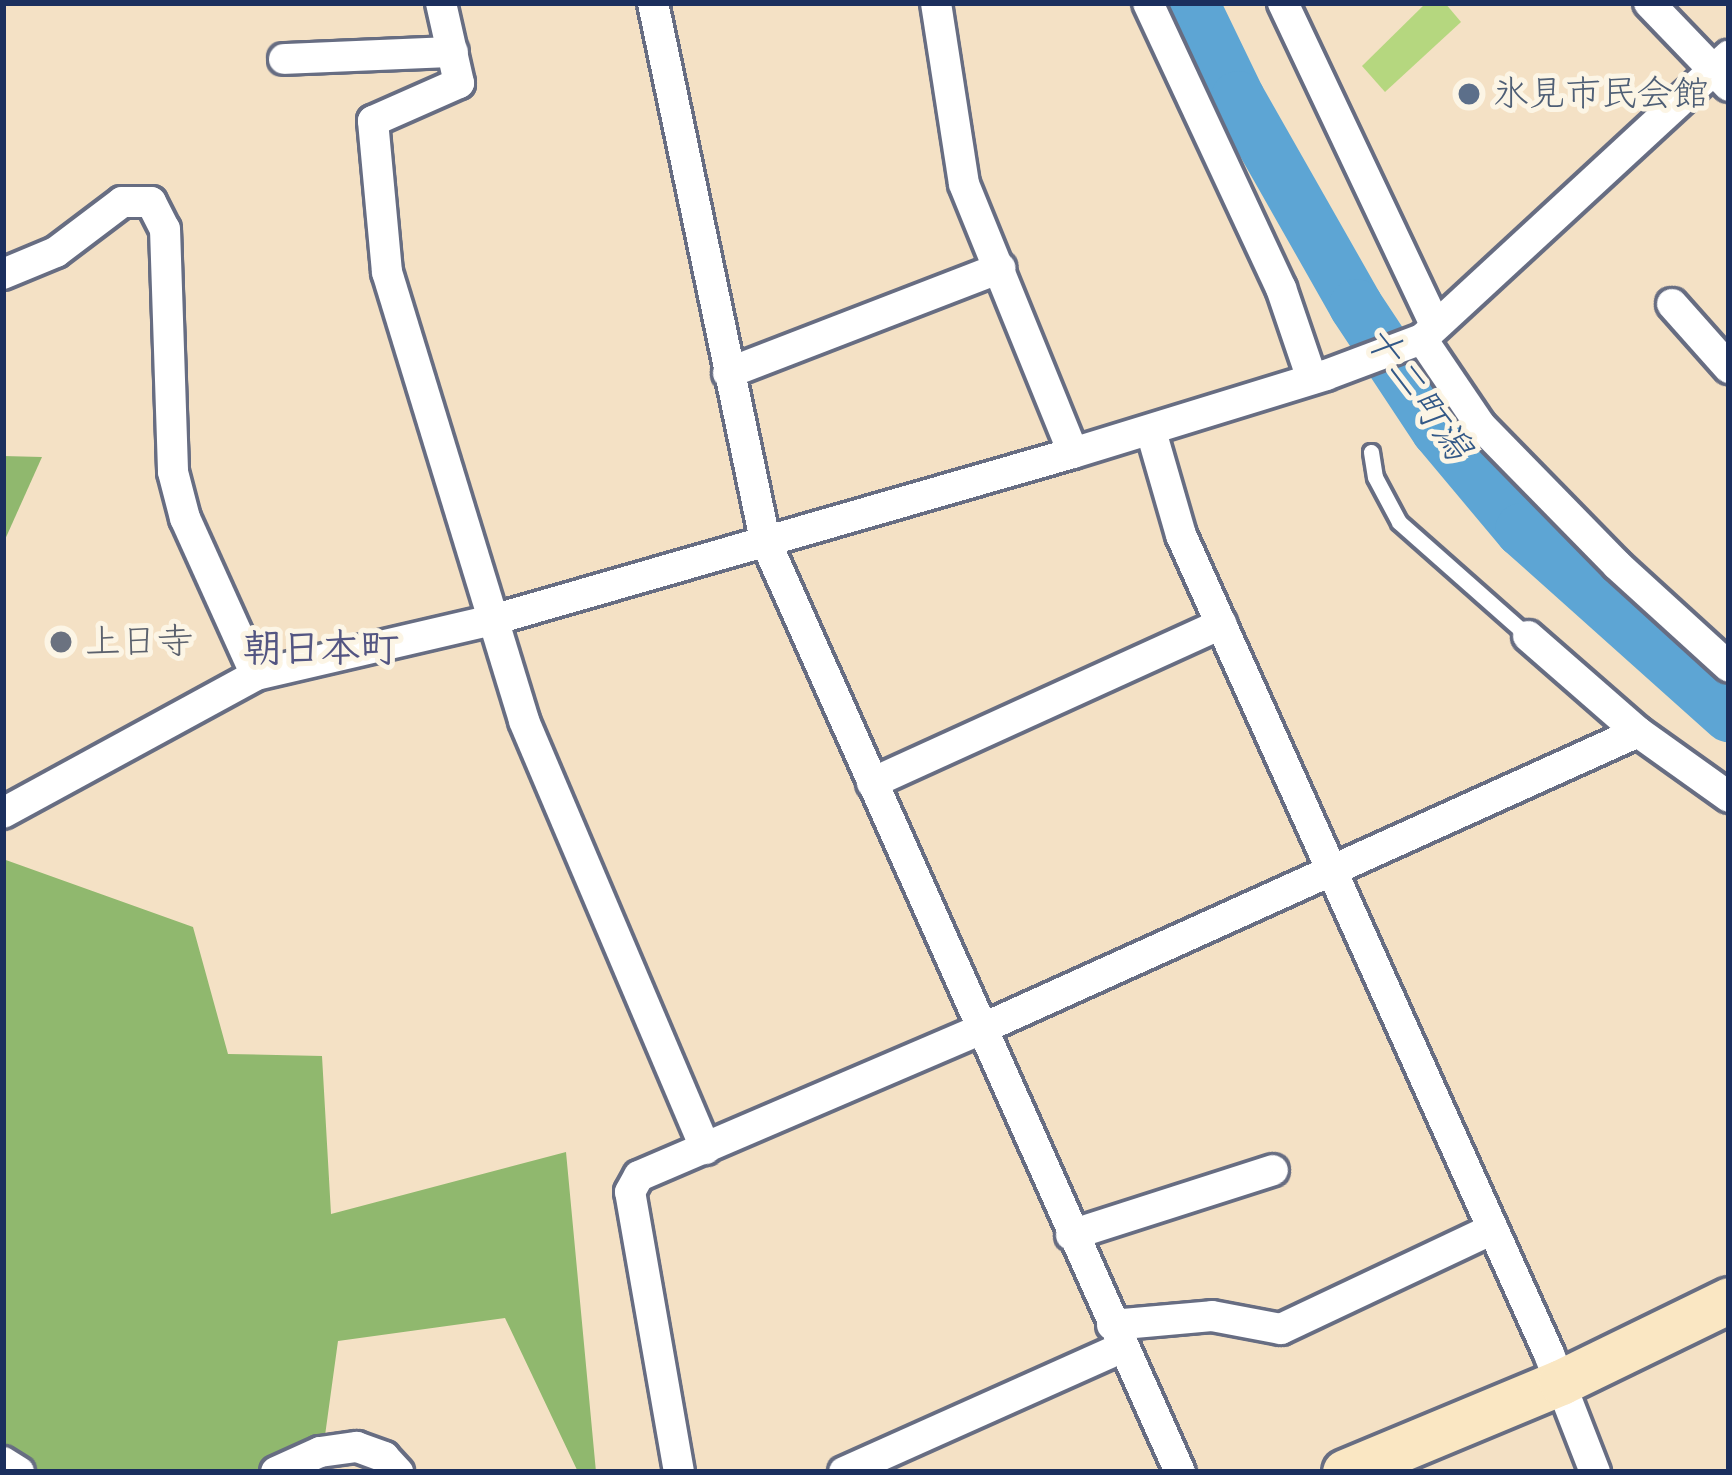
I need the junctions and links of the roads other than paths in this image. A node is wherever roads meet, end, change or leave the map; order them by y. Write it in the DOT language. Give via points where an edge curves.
graph roads {
  1 [pos="441,3"];
  2 [pos="653,3"];
  3 [pos="936,3"];
  4 [pos="1148,3"];
  5 [pos="1282,3"];
  6 [pos="1649,3"];
  7 [pos="453,52"];
  8 [pos="284,59"];
  9 [pos="1724,71"];
  10 [pos="1000,268"];
  11 [pos="3,274"];
  12 [pos="1672,304"];
  13 [pos="1429,332"];
  14 [pos="1729,368"];
  15 [pos="728,373"];
  16 [pos="1319,377"];
  17 [pos="1151,430"];
  18 [pos="1371,452"];
  19 [pos="1073,453"];
  20 [pos="765,540"];
  21 [pos="496,619"];
  22 [pos="1221,623"];
  23 [pos="1528,636"];
  24 [pos="1729,667"];
  25 [pos="256,675"];
  26 [pos="1638,732"];
  27 [pos="872,783"];
  28 [pos="1729,797"];
  29 [pos="3,813"];
  30 [pos="1332,870"];
  31 [pos="980,1030"];
  32 [pos="706,1149"];
  33 [pos="1274,1170"];
  34 [pos="1493,1229"];
  35 [pos="1071,1234"];
  36 [pos="1729,1300"];
  37 [pos="1118,1336"];
  38 [pos="1561,1382"];
  39 [pos="3,1462"];
  40 [pos="19,1472"];
  41 [pos="276,1472"];
  42 [pos="398,1472"];
  43 [pos="679,1472"];
  44 [pos="844,1472"];
  45 [pos="1180,1472"];
  46 [pos="1345,1472"];
  47 [pos="1595,1472"];
  1 -- 7 [label="street"];
  2 -- 15 [label="street"];
  3 -- 10 [label="street" via="964,184"];
  4 -- 16 [label="street"];
  5 -- 13 [label="street"];
  6 -- 9 [label="street"];
  7 -- 8 [label="street"];
  7 -- 21 [label="street" via="459,83 373,121 386,272"];
  9 -- 13 [label="street"];
  10 -- 15 [label="street"];
  10 -- 19 [label="street"];
  11 -- 25 [label="street" via="56,252 122,202 151,202 165,230 173,472 185,518"];
  12 -- 14 [label="street"];
  13 -- 16 [label="street"];
  13 -- 24 [label="street" via="1481,426"];
  15 -- 20 [label="street"];
  16 -- 17 [label="street"];
  17 -- 19 [label="street"];
  17 -- 22 [label="street" via="1181,535"];
  18 -- 23 [label="lane" via="1399,522"];
  19 -- 20 [label="street"];
  20 -- 21 [label="street"];
  20 -- 27 [label="street"];
  21 -- 25 [label="street"];
  21 -- 32 [label="street" via="524,721"];
  22 -- 27 [label="street"];
  22 -- 30 [label="street"];
  23 -- 26 [label="street"];
  25 -- 29 [label="street"];
  26 -- 28 [label="street"];
  26 -- 30 [label="street"];
  27 -- 31 [label="street"];
  30 -- 31 [label="street"];
  30 -- 34 [label="street"];
  31 -- 32 [label="street"];
  31 -- 35 [label="street"];
  32 -- 43 [label="street" via="639,1176 630,1192"];
  33 -- 35 [label="street"];
  34 -- 37 [label="street" via="1281,1329 1212,1316"];
  34 -- 38 [label="street"];
  35 -- 37 [label="street"];
  36 -- 38 [label="street"];
  37 -- 44 [label="street"];
  37 -- 45 [label="street"];
  38 -- 46 [label="street"];
  38 -- 47 [label="street"];
  39 -- 40 [label="street"];
  41 -- 42 [label="street" via="320,1452 357,1447 385,1457"];
}
